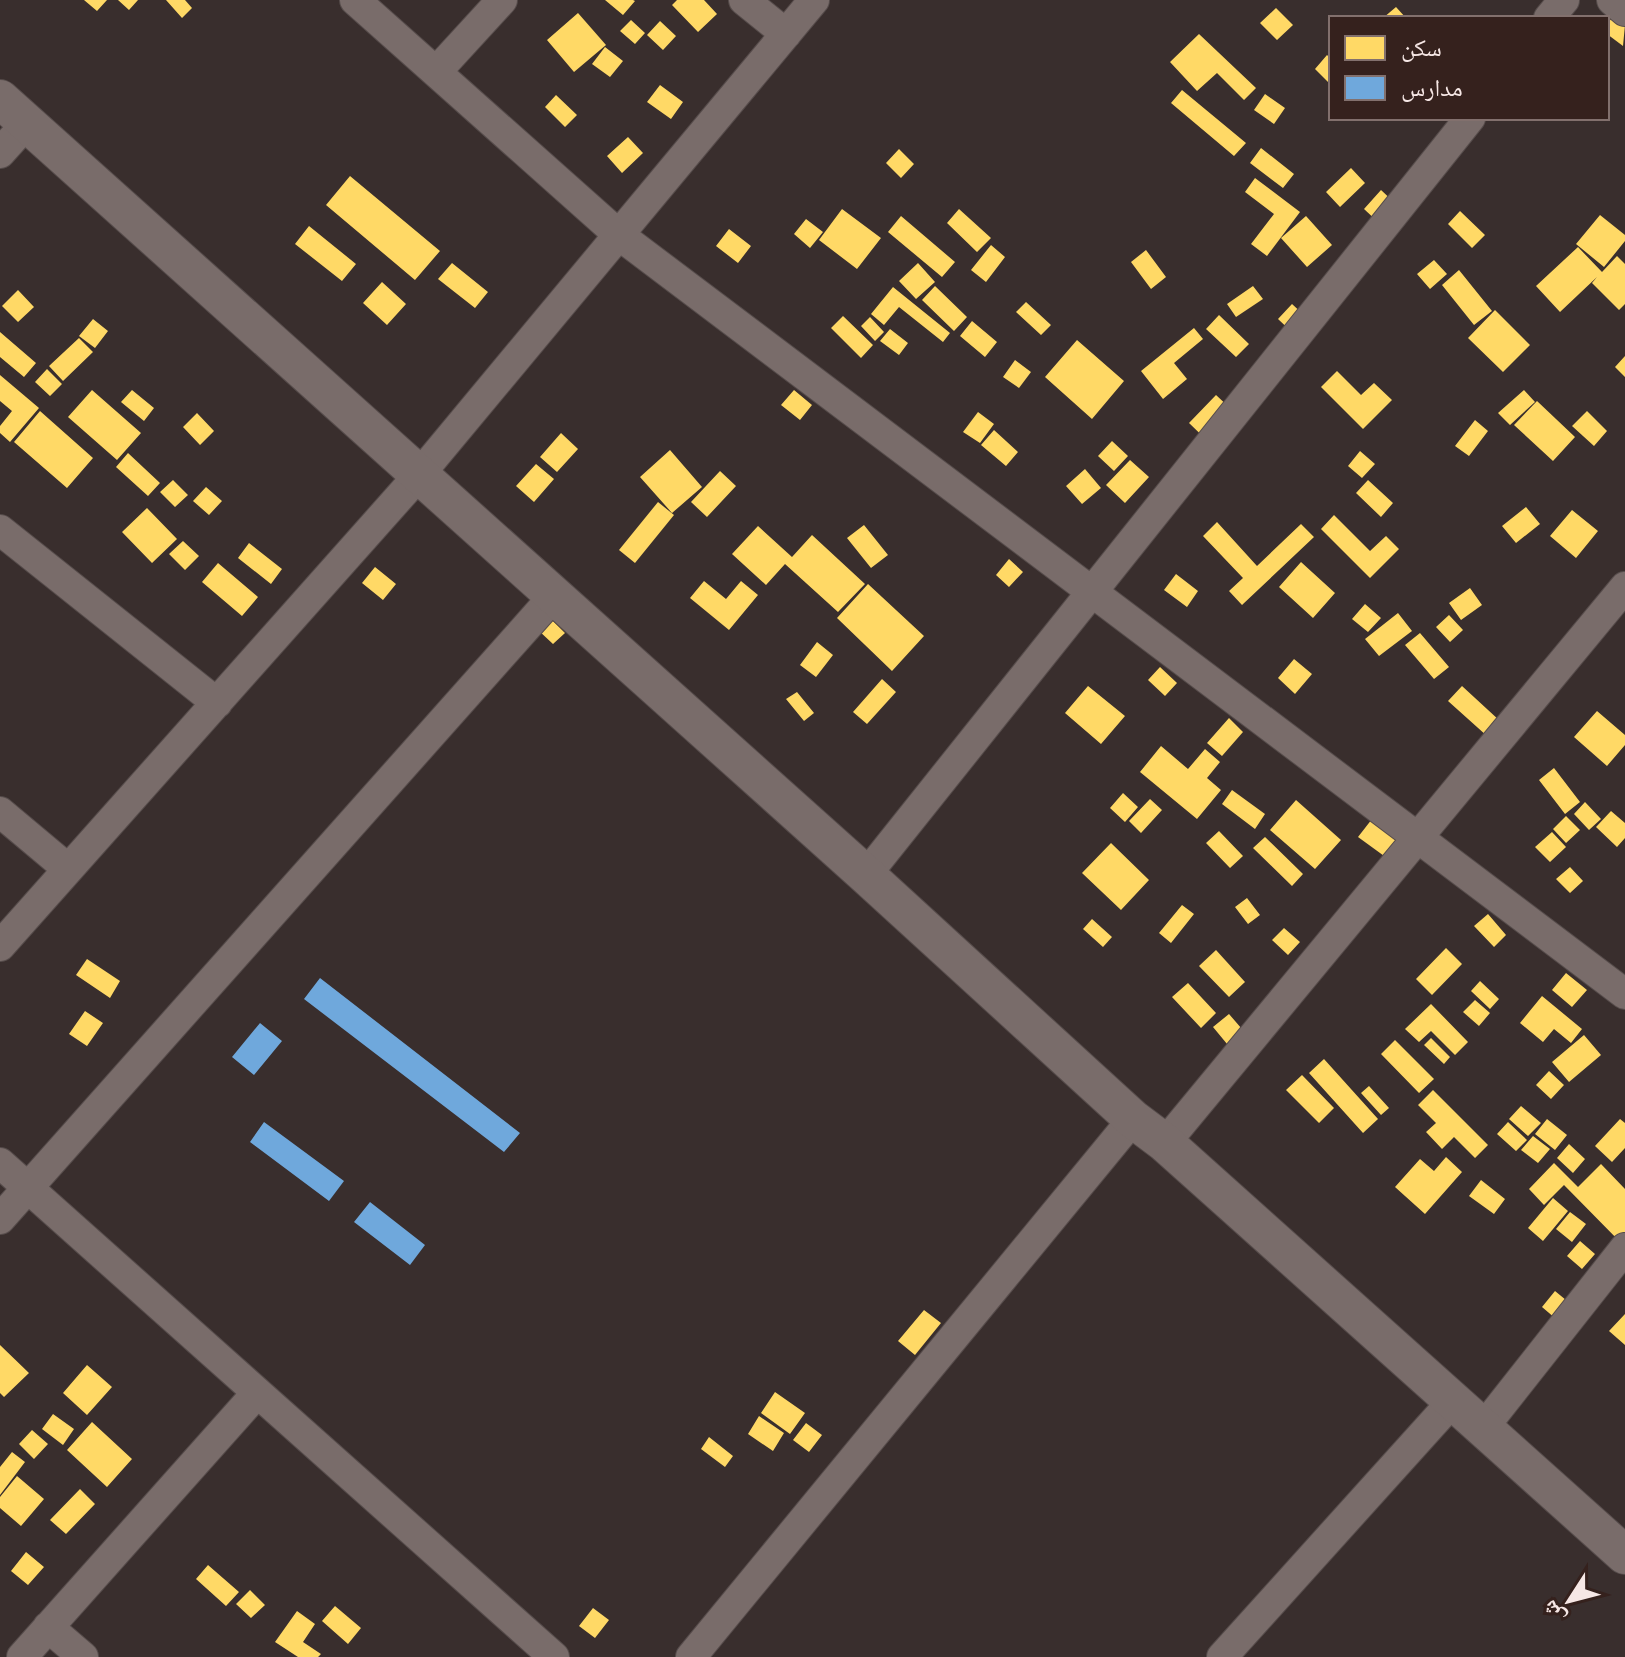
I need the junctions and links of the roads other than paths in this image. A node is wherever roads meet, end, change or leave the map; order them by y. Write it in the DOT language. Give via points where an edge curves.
graph roads {
  1 [pos="355,0"];
  2 [pos="502,0"];
  3 [pos="744,0"];
  4 [pos="814,0"];
  5 [pos="1564,0"];
  6 [pos="1612,0"];
  7 [pos="1625,11"];
  8 [pos="1551,16"];
  9 [pos="786,34"];
  10 [pos="436,72"];
  11 [pos="13,111"];
  12 [pos="1468,120"];
  13 [pos="0,153"];
  14 [pos="619,235"];
  15 [pos="419,475"];
  16 [pos="0,530"];
  17 [pos="1625,587"];
  18 [pos="1093,592"];
  19 [pos="554,596"];
  20 [pos="217,703"];
  21 [pos="0,812"];
  22 [pos="1418,837"];
  23 [pos="68,869"];
  24 [pos="866,875"];
  25 [pos="0,946"];
  26 [pos="1625,994"];
  27 [pos="1133,1119"];
  28 [pos="1165,1143"];
  29 [pos="0,1163"];
  30 [pos="28,1188"];
  31 [pos="0,1219"];
  32 [pos="1625,1248"];
  33 [pos="257,1393"];
  34 [pos="1452,1402"];
  35 [pos="1483,1428"];
  36 [pos="1625,1555"];
  37 [pos="48,1627"];
  38 [pos="22,1657"];
  39 [pos="83,1657"];
  40 [pos="554,1657"];
  41 [pos="691,1657"];
  42 [pos="1222,1657"];
  1 -- 10 [label="street"];
  2 -- 10 [label="street"];
  3 -- 9 [label="street"];
  4 -- 9 [label="street"];
  5 -- 8 [label="street"];
  6 -- 7 [label="street"];
  9 -- 14 [label="street"];
  10 -- 14 [label="street"];
  11 -- 13 [label="street"];
  11 -- 15 [label="street"];
  12 -- 18 [label="street"];
  14 -- 15 [label="street"];
  14 -- 18 [label="street"];
  15 -- 19 [label="street"];
  15 -- 20 [label="street"];
  16 -- 20 [label="street"];
  17 -- 22 [label="street"];
  18 -- 22 [label="street"];
  18 -- 24 [label="street"];
  19 -- 24 [label="street"];
  19 -- 30 [label="street"];
  20 -- 23 [label="street"];
  21 -- 23 [label="street"];
  22 -- 26 [label="street"];
  22 -- 28 [label="street"];
  23 -- 25 [label="street"];
  24 -- 27 [label="street"];
  27 -- 28 [label="street"];
  27 -- 41 [label="street"];
  28 -- 34 [label="street"];
  29 -- 30 [label="street"];
  30 -- 31 [label="street"];
  30 -- 33 [label="street"];
  32 -- 35 [label="street"];
  33 -- 37 [label="street"];
  33 -- 40 [label="street"];
  34 -- 35 [label="street"];
  34 -- 42 [label="street"];
  35 -- 36 [label="street"];
  37 -- 38 [label="street"];
  37 -- 39 [label="street"];
}
